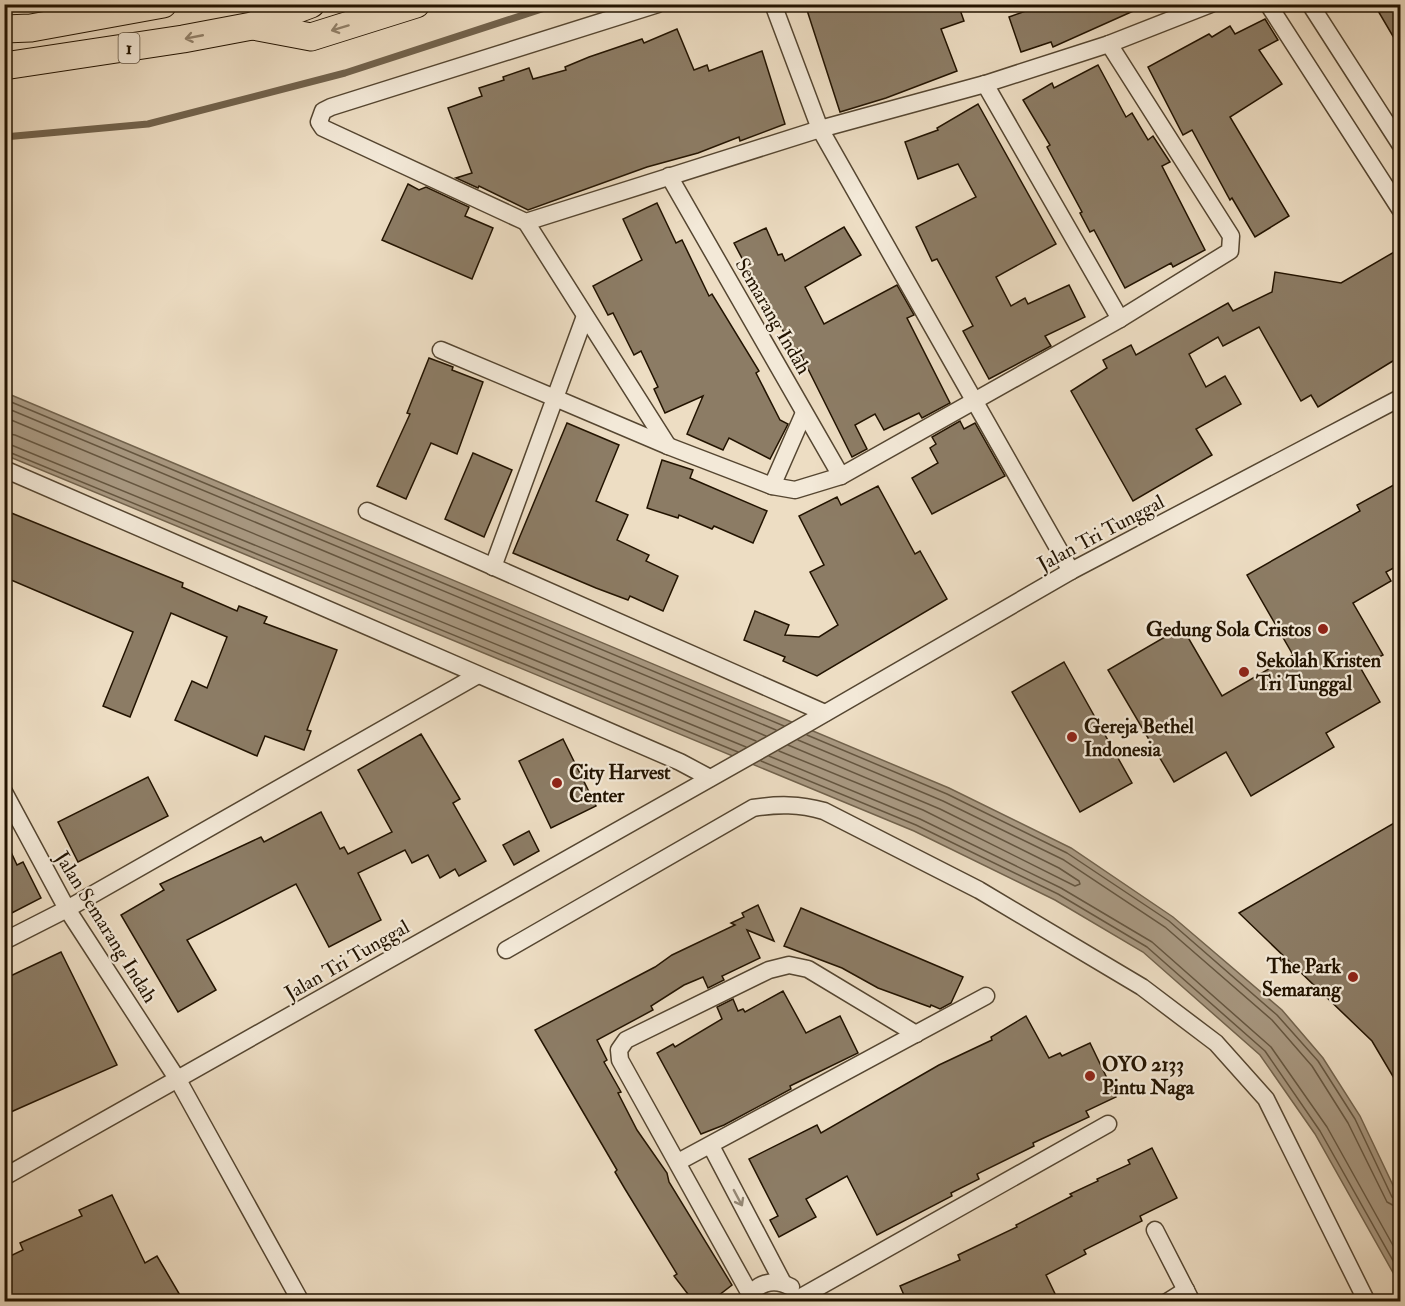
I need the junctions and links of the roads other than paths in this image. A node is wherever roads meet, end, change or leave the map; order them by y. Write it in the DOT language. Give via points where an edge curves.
graph roads {
  1 [pos="163,4"];
  2 [pos="311,4"];
  3 [pos="416,4"];
  4 [pos="657,4"];
  5 [pos="772,4"];
  6 [pos="1211,4"];
  7 [pos="1268,4"];
  8 [pos="1310,4"];
  9 [pos="252,26"];
  10 [pos="4,29"];
  11 [pos="1109,44"];
  12 [pos="4,66"];
  13 [pos="985,84"];
  14 [pos="820,129"];
  15 [pos="1401,144"];
  16 [pos="669,176"];
  17 [pos="1401,209"];
  18 [pos="526,222"];
  19 [pos="585,316"];
  20 [pos="1120,319"];
  21 [pos="441,350"];
  22 [pos="555,398"];
  23 [pos="1401,398"];
  24 [pos="975,399"];
  25 [pos="804,413"];
  26 [pos="668,446"];
  27 [pos="4,469"];
  28 [pos="841,476"];
  29 [pos="772,486"];
  30 [pos="367,511"];
  31 [pos="494,567"];
  32 [pos="1071,571"];
  33 [pos="478,675"];
  34 [pos="825,713"];
  35 [pos="710,778"];
  36 [pos="4,792"];
  37 [pos="67,909"];
  38 [pos="4,940"];
  39 [pos="506,950"];
  40 [pos="986,996"];
  41 [pos="916,1034"];
  42 [pos="178,1080"];
  43 [pos="1108,1124"];
  44 [pos="711,1146"];
  45 [pos="678,1162"];
  46 [pos="4,1177"];
  47 [pos="1155,1230"];
  48 [pos="783,1282"];
  49 [pos="1189,1296"];
  50 [pos="748,1298"];
  51 [pos="801,1299"];
  52 [pos="301,1302"];
  53 [pos="1167,1302"];
  54 [pos="1367,1302"];
  1 -- 10 [label="highway, 1" via="31,28"];
  2 -- 9 [label="highway, 1"];
  3 -- 9 [label="highway, one-way" via="311,38"];
  4 -- 18 [label="street" via="330,107 319,118 323,128"];
  5 -- 14 [label="street"];
  6 -- 11 [label="street"];
  7 -- 17 [label="street"];
  8 -- 15 [label="street"];
  9 -- 12 [label="highway, 1, one-way"];
  11 -- 13 [label="street"];
  11 -- 20 [label="street" via="1231,236 1232,244 1227,254"];
  13 -- 14 [label="street"];
  13 -- 20 [label="street"];
  14 -- 16 [label="street"];
  14 -- 24 [label="street"];
  16 -- 18 [label="street"];
  16 -- 25 [label="street, Semarang Indah"];
  18 -- 19 [label="street"];
  19 -- 22 [label="street"];
  19 -- 26 [label="street"];
  20 -- 24 [label="street"];
  21 -- 22 [label="street"];
  22 -- 26 [label="street"];
  22 -- 31 [label="street"];
  23 -- 32 [label="street, Jalan Tri Tunggal"];
  24 -- 28 [label="street"];
  24 -- 32 [label="street"];
  25 -- 28 [label="street, Semarang Indah"];
  25 -- 29 [label="street"];
  26 -- 29 [label="street"];
  27 -- 33 [label="street"];
  28 -- 29 [label="street" via="795,490"];
  30 -- 31 [label="street"];
  31 -- 34 [label="street"];
  32 -- 34 [label="street, Jalan Tri Tunggal"];
  33 -- 35 [label="street"];
  33 -- 37 [label="street"];
  34 -- 35 [label="street, Jalan Tri Tunggal"];
  35 -- 42 [label="street, Jalan Tri Tunggal"];
  36 -- 37 [label="street, Jalan Semarang Indah"];
  37 -- 38 [label="street"];
  37 -- 42 [label="street, Jalan Semarang Indah"];
  39 -- 54 [label="street" via="753,808 803,806 824,811 989,896 1142,987 1216,1044 1266,1099"];
  40 -- 41 [label="street"];
  41 -- 44 [label="street"];
  41 -- 45 [label="street" via="808,969 789,965 769,970 626,1040 619,1050 620,1060"];
  42 -- 46 [label="street, Jalan Tri Tunggal"];
  42 -- 52 [label="street, Jalan Semarang Indah"];
  43 -- 51 [label="street"];
  44 -- 45 [label="street"];
  44 -- 48 [label="street, one-way"];
  45 -- 50 [label="street"];
  47 -- 49 [label="street"];
  48 -- 50 [label="street" via="760,1285"];
  48 -- 51 [label="street"];
  49 -- 53 [label="street"];
}
